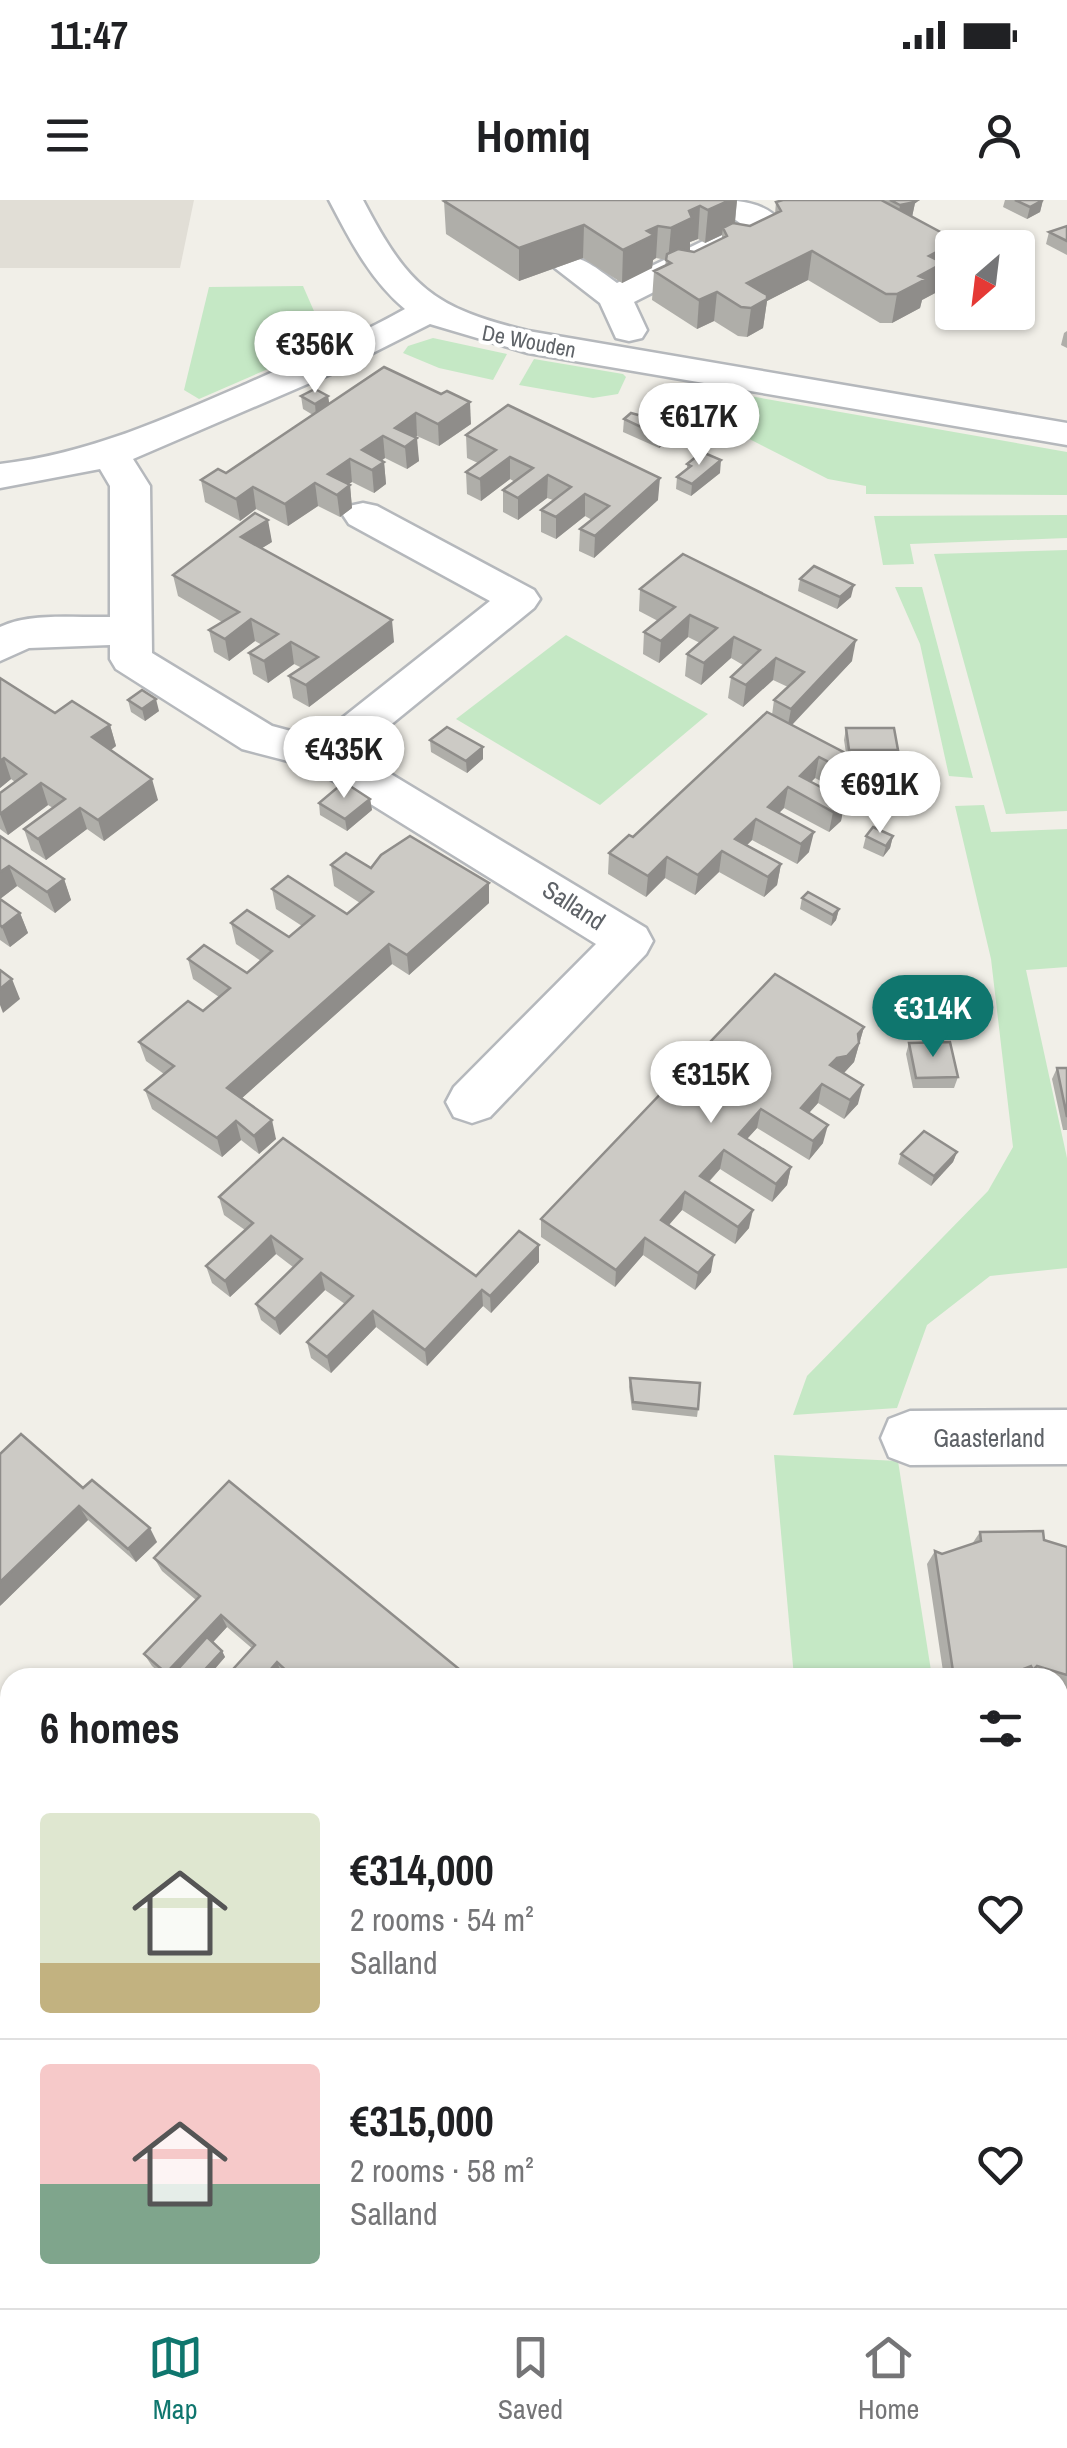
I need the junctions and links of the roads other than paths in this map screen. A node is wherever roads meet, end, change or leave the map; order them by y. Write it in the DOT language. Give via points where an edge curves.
graph roads {
  1 [pos="346,200"];
  2 [pos="724,200"];
  3 [pos="798,206"];
  4 [pos="764,222"];
  5 [pos="568,264"];
  6 [pos="615,298"];
  7 [pos="427,311"];
  8 [pos="639,361"];
  9 [pos="1067,434"];
  10 [pos="112,456"];
  11 [pos="0,476"];
  12 [pos="363,515"];
  13 [pos="131,630"];
  14 [pos="0,648"];
  15 [pos="325,755"];
  16 [pos="472,1102"];
  17 [pos="910,1438"];
  18 [pos="1067,1438"];
  1 -- 7 [label="street, De Wouden" via="392,282"];
  2 -- 4 [label="street"];
  3 -- 4 [label="street"];
  4 -- 6 [label="street"];
  5 -- 6 [label="street"];
  6 -- 8 [label="street"];
  7 -- 8 [label="street, De Wouden" via="467,328"];
  7 -- 10 [label="street"];
  8 -- 9 [label="street, De Wouden"];
  10 -- 11 [label="street" via="65,470"];
  10 -- 13 [label="street, Salland" via="130,486"];
  12 -- 15 [label="street" via="519,599"];
  13 -- 14 [label="street" via="20,634"];
  13 -- 15 [label="street, Salland" via="131,659 258,738"];
  15 -- 16 [label="street, Salland" via="629,940"];
  17 -- 18 [label="street, Gaasterland"];
}
